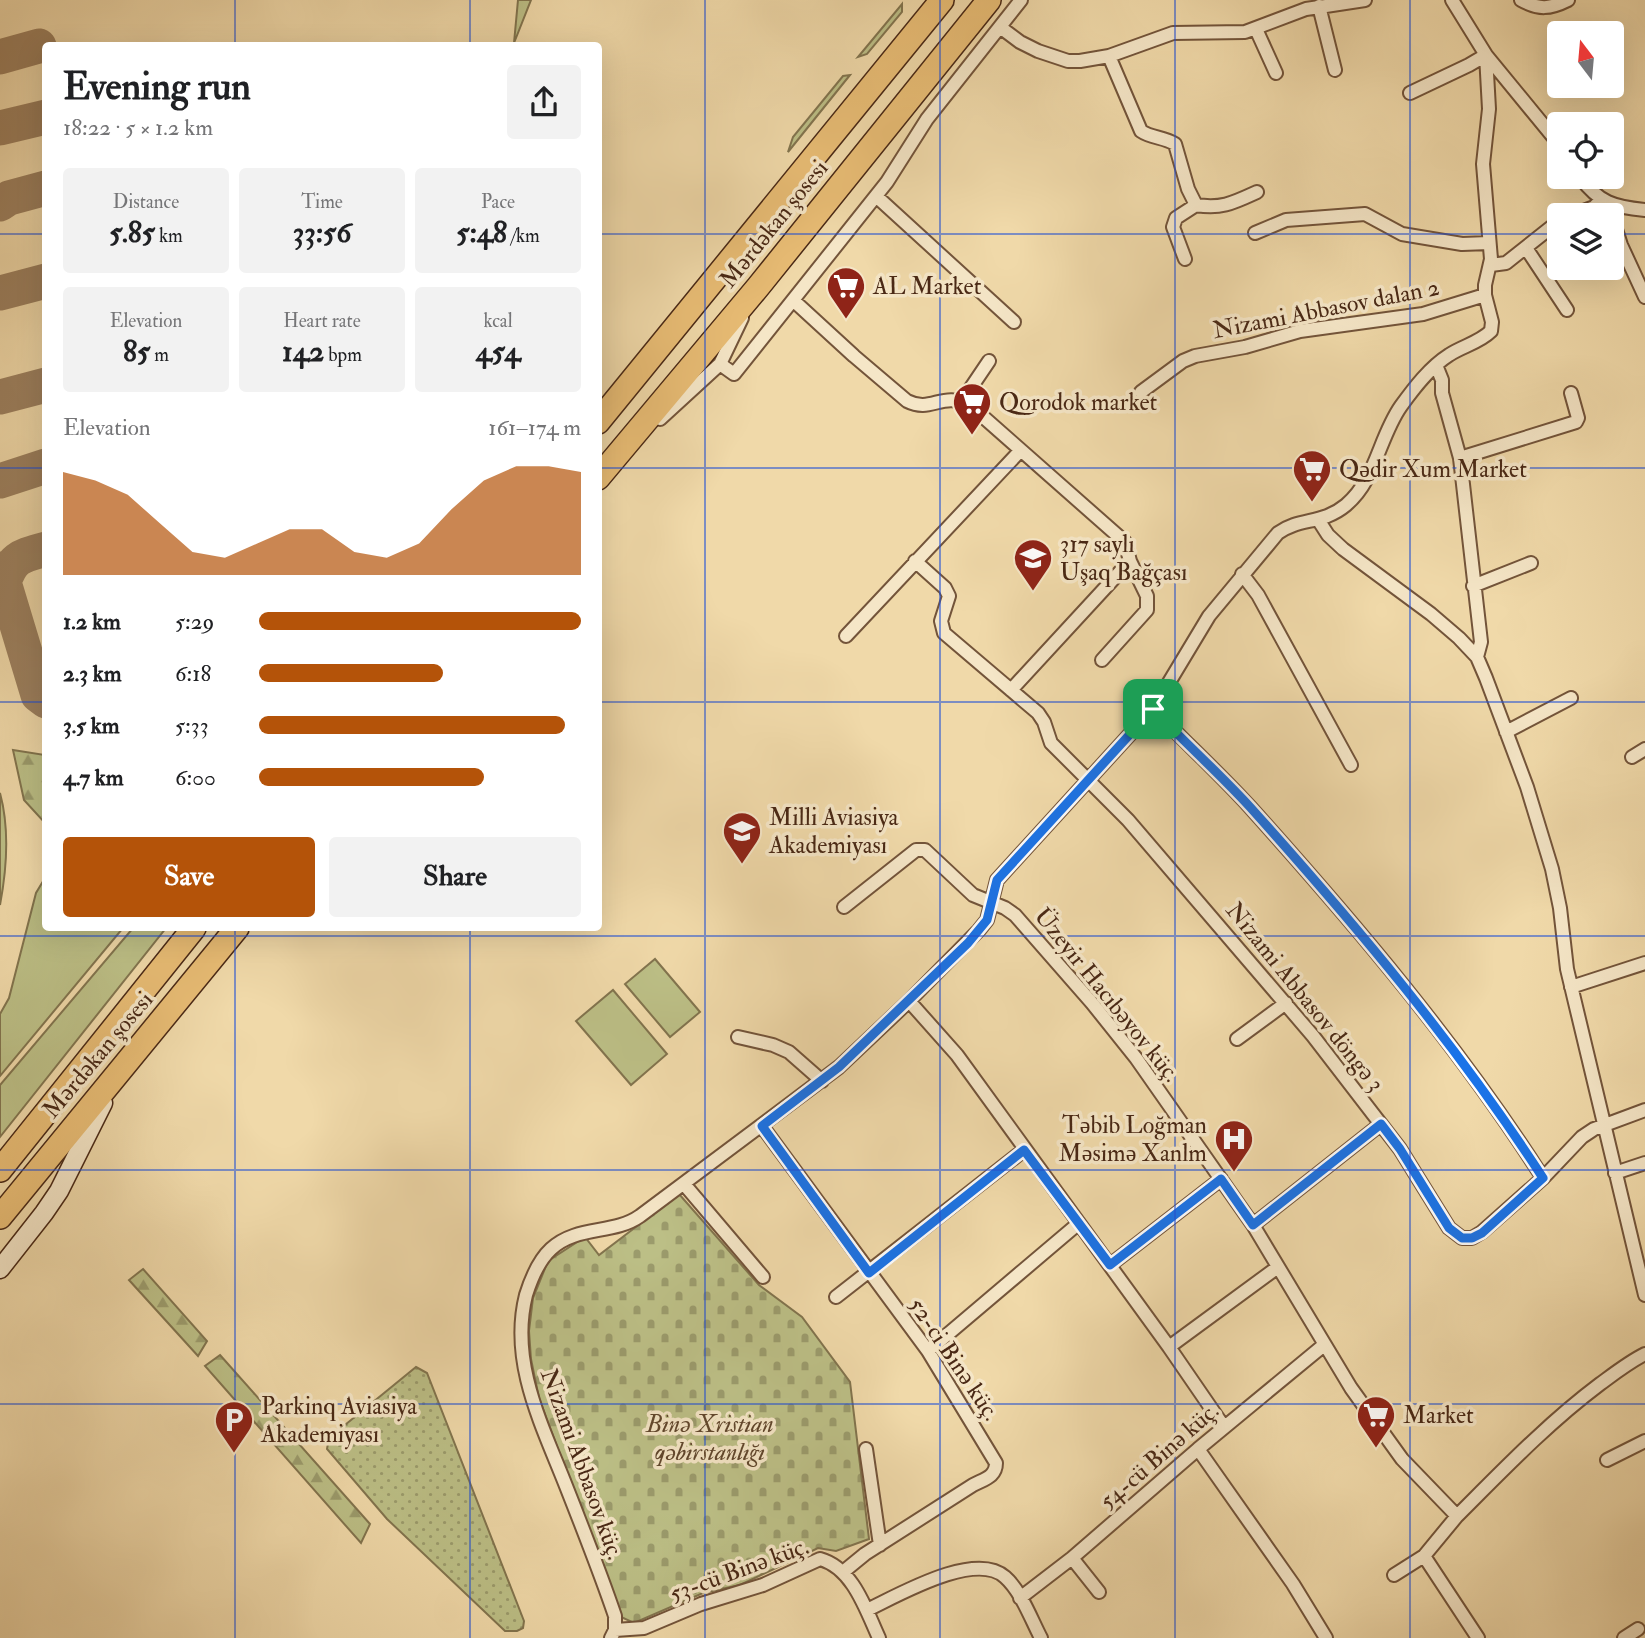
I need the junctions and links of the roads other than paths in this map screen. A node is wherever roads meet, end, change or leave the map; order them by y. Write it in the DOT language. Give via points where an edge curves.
graph roads {
  1 [pos="942,0"];
  2 [pos="989,0"];
  3 [pos="1021,0"];
  4 [pos="1365,0"];
  5 [pos="1452,0"];
  6 [pos="1521,0"];
  7 [pos="1568,0"];
  8 [pos="1340,1"];
  9 [pos="1319,6"];
  10 [pos="1000,27"];
  11 [pos="1256,29"];
  12 [pos="1486,55"];
  13 [pos="1109,56"];
  14 [pos="1335,70"];
  15 [pos="1276,73"];
  16 [pos="1410,93"];
  17 [pos="1547,129"];
  18 [pos="1589,189"];
  19 [pos="1257,192"];
  20 [pos="876,196"];
  21 [pos="1602,203"];
  22 [pos="1196,205"];
  23 [pos="1624,209"];
  24 [pos="1645,209"];
  25 [pos="1547,231"];
  26 [pos="1255,233"];
  27 [pos="1489,243"];
  28 [pos="1526,248"];
  29 [pos="1624,251"];
  30 [pos="1185,259"];
  31 [pos="1491,265"];
  32 [pos="758,287"];
  33 [pos="1485,295"];
  34 [pos="1645,297"];
  35 [pos="794,300"];
  36 [pos="1567,310"];
  37 [pos="1014,321"];
  38 [pos="989,361"];
  39 [pos="720,364"];
  40 [pos="1436,365"];
  41 [pos="1142,392"];
  42 [pos="1571,393"];
  43 [pos="962,401"];
  44 [pos="602,417"];
  45 [pos="1020,451"];
  46 [pos="1460,458"];
  47 [pos="604,471"];
  48 [pos="1319,520"];
  49 [pos="915,561"];
  50 [pos="1130,561"];
  51 [pos="1531,563"];
  52 [pos="1242,575"];
  53 [pos="1473,586"];
  54 [pos="846,636"];
  55 [pos="1477,657"];
  56 [pos="1102,660"];
  57 [pos="1011,690"];
  58 [pos="1571,698"];
  59 [pos="1153,709"];
  60 [pos="1506,733"];
  61 [pos="1645,749"];
  62 [pos="1632,757"];
  63 [pos="1351,765"];
  64 [pos="1088,780"];
  65 [pos="991,902"];
  66 [pos="844,906"];
  67 [pos="192,931"];
  68 [pos="235,931"];
  69 [pos="1645,963"];
  70 [pos="1571,987"];
  71 [pos="909,1001"];
  72 [pos="1286,1003"];
  73 [pos="153,1030"];
  74 [pos="738,1037"];
  75 [pos="1237,1039"];
  76 [pos="822,1081"];
  77 [pos="1645,1110"];
  78 [pos="1381,1124"];
  79 [pos="1603,1125"];
  80 [pos="762,1126"];
  81 [pos="1024,1150"];
  82 [pos="1645,1163"];
  83 [pos="0,1170"];
  84 [pos="1615,1173"];
  85 [pos="1543,1178"];
  86 [pos="1221,1179"];
  87 [pos="684,1184"];
  88 [pos="0,1217"];
  89 [pos="1079,1223"];
  90 [pos="1253,1225"];
  91 [pos="1110,1265"];
  92 [pos="1278,1267"];
  93 [pos="0,1269"];
  94 [pos="869,1273"];
  95 [pos="763,1277"];
  96 [pos="1645,1295"];
  97 [pos="836,1297"];
  98 [pos="1324,1345"];
  99 [pos="1168,1346"];
  100 [pos="928,1351"];
  101 [pos="1645,1354"];
  102 [pos="1224,1427"];
  103 [pos="1645,1441"];
  104 [pos="866,1449"];
  105 [pos="1198,1449"];
  106 [pos="1606,1460"];
  107 [pos="1457,1516"];
  108 [pos="880,1545"];
  109 [pos="1424,1556"];
  110 [pos="1072,1558"];
  111 [pos="843,1572"];
  112 [pos="1394,1575"];
  113 [pos="1099,1592"];
  114 [pos="1020,1598"];
  115 [pos="867,1610"];
  116 [pos="1638,1629"];
  117 [pos="647,1633"];
  118 [pos="613,1634"];
  119 [pos="879,1638"];
  120 [pos="1041,1638"];
  121 [pos="1326,1638"];
  122 [pos="1478,1638"];
  123 [pos="1624,1638"];
  1 -- 44 [label="highway, Mərdəkan şosesi"];
  2 -- 32 [label="highway, Mərdəkan şosesi"];
  3 -- 10 [label="street"];
  4 -- 8 [label="street"];
  5 -- 12 [label="street, Nizami Abbasov küç."];
  6 -- 7 [label="street" via="1544,9"];
  8 -- 9 [label="street"];
  9 -- 11 [label="street"];
  9 -- 14 [label="street"];
  10 -- 13 [label="street" via="1055,58 1080,61"];
  10 -- 20 [label="street" via="927,119"];
  11 -- 13 [label="street" via="1173,33"];
  11 -- 15 [label="street"];
  12 -- 16 [label="street"];
  12 -- 17 [label="street"];
  12 -- 27 [label="street, Nizami Abbasov küç." via="1489,109 1483,164"];
  13 -- 22 [label="street" via="1141,131 1175,144"];
  18 -- 21 [label="street"];
  19 -- 22 [label="street" via="1228,206"];
  20 -- 35 [label="street"];
  20 -- 37 [label="street"];
  22 -- 30 [label="street" via="1176,218 1173,227"];
  23 -- 24 [label="street"];
  25 -- 28 [label="street"];
  26 -- 27 [label="street" via="1286,220 1365,214 1402,234 1462,244"];
  27 -- 31 [label="street, Nizami Abbasov küç."];
  28 -- 31 [label="street" via="1506,262"];
  28 -- 36 [label="street"];
  29 -- 34 [label="street"];
  31 -- 33 [label="street, Nizami Abbasov küç."];
  32 -- 39 [label="street"];
  32 -- 47 [label="highway, Mərdəkan şosesi"];
  33 -- 40 [label="street, Nizami Abbasov küç." via="1491,331"];
  33 -- 41 [label="street, Nizami Abbasov dalan 2" via="1432,312 1300,331 1195,356"];
  35 -- 39 [label="street" via="734,374"];
  35 -- 43 [label="street" via="907,401 915,405"];
  38 -- 43 [label="street"];
  39 -- 47 [label="street"];
  40 -- 46 [label="street"];
  40 -- 48 [label="street, Nizami Abbasov küç." via="1391,421 1353,499 1331,517"];
  42 -- 46 [label="street" via="1576,422"];
  43 -- 45 [label="street"];
  45 -- 49 [label="street"];
  45 -- 50 [label="street" via="1125,542"];
  46 -- 53 [label="street"];
  48 -- 52 [label="street, Nizami Abbasov küç." via="1286,527"];
  48 -- 55 [label="street" via="1343,549 1431,614"];
  49 -- 54 [label="street"];
  49 -- 57 [label="street, Nizami Abbasov döngə 3" via="949,596 940,621 944,633"];
  50 -- 56 [label="street" via="1147,596 1147,610"];
  50 -- 57 [label="street"];
  51 -- 53 [label="street"];
  52 -- 59 [label="street, Nizami Abbasov küç." via="1199,629"];
  52 -- 63 [label="street" via="1258,595"];
  53 -- 55 [label="street" via="1481,642"];
  55 -- 60 [label="street"];
  57 -- 64 [label="street, Nizami Abbasov döngə 3" via="1038,713 1051,743"];
  58 -- 60 [label="street"];
  59 -- 64 [label="street, Nizami Abbasov küç."];
  59 -- 85 [label="street" via="1248,805 1385,963 1478,1081"];
  60 -- 70 [label="street" via="1552,869"];
  61 -- 62 [label="street"];
  64 -- 65 [label="street, Nizami Abbasov küç." via="997,880"];
  64 -- 72 [label="street, Nizami Abbasov döngə 3"];
  65 -- 66 [label="street, Üzeyir Hacıbəyov küç." via="973,895 925,850 916,850"];
  65 -- 71 [label="street, Nizami Abbasov küç." via="979,930"];
  65 -- 86 [label="street, Üzeyir Hacıbəyov küç." via="1015,915 1092,1003"];
  67 -- 83 [label="highway, Mərdəkan şosesi"];
  68 -- 73 [label="highway, Mərdəkan şosesi"];
  69 -- 70 [label="street"];
  70 -- 79 [label="street"];
  71 -- 76 [label="street, Nizami Abbasov küç."];
  71 -- 81 [label="street" via="940,1033"];
  72 -- 75 [label="street"];
  72 -- 78 [label="street, Nizami Abbasov döngə 3"];
  73 -- 88 [label="highway, Mərdəkan şosesi"];
  73 -- 93 [label="street" via="97,1112 59,1191"];
  74 -- 76 [label="street" via="789,1052"];
  76 -- 80 [label="street, Nizami Abbasov küç."];
  77 -- 79 [label="street, Nizami Abbasov döngə 3"];
  78 -- 85 [label="street, Nizami Abbasov döngə 3" via="1449,1228 1462,1238 1482,1233"];
  78 -- 90 [label="street"];
  79 -- 84 [label="street"];
  79 -- 85 [label="street, Nizami Abbasov döngə 3" via="1583,1137"];
  80 -- 87 [label="street, Nizami Abbasov küç."];
  80 -- 94 [label="street, 52-ci Binə küç."];
  81 -- 89 [label="street"];
  81 -- 94 [label="street"];
  82 -- 84 [label="street"];
  84 -- 96 [label="street"];
  86 -- 90 [label="street, Üzeyir Hacıbəyov küç."];
  86 -- 91 [label="street"];
  87 -- 95 [label="street"];
  87 -- 118 [label="street, Nizami Abbasov küç." via="625,1225 561,1241 543,1257 523,1306 526,1377 615,1616"];
  89 -- 91 [label="street"];
  89 -- 100 [label="street"];
  90 -- 92 [label="street, Üzeyir Hacıbəyov küç."];
  91 -- 99 [label="street"];
  92 -- 98 [label="street, Üzeyir Hacıbəyov küç."];
  92 -- 99 [label="street"];
  94 -- 97 [label="street"];
  94 -- 100 [label="street, 52-ci Binə küç."];
  98 -- 102 [label="street, 54-cü Binə küç."];
  98 -- 107 [label="street, Üzeyir Hacıbəyov küç." via="1402,1459"];
  99 -- 102 [label="street"];
  100 -- 108 [label="street, 52-ci Binə küç." via="993,1457 995,1472"];
  101 -- 107 [label="street" via="1583,1397"];
  102 -- 105 [label="street, 54-cü Binə küç."];
  103 -- 106 [label="street"];
  104 -- 108 [label="street"];
  105 -- 110 [label="street, 54-cü Binə küç."];
  105 -- 121 [label="street"];
  107 -- 109 [label="street"];
  108 -- 111 [label="street, 52-ci Binə küç."];
  109 -- 112 [label="street"];
  109 -- 122 [label="street"];
  110 -- 113 [label="street"];
  110 -- 114 [label="street, 54-cü Binə küç."];
  111 -- 115 [label="street, 53-cü Binə küç."];
  111 -- 117 [label="street, 53-cü Binə küç." via="829,1562 813,1561 763,1585 701,1604"];
  114 -- 115 [label="street" via="998,1572 971,1569 936,1579"];
  114 -- 120 [label="street"];
  115 -- 119 [label="street, 53-cü Binə küç."];
  116 -- 123 [label="street"];
  117 -- 118 [label="street, 53-cü Binə küç."];
}
